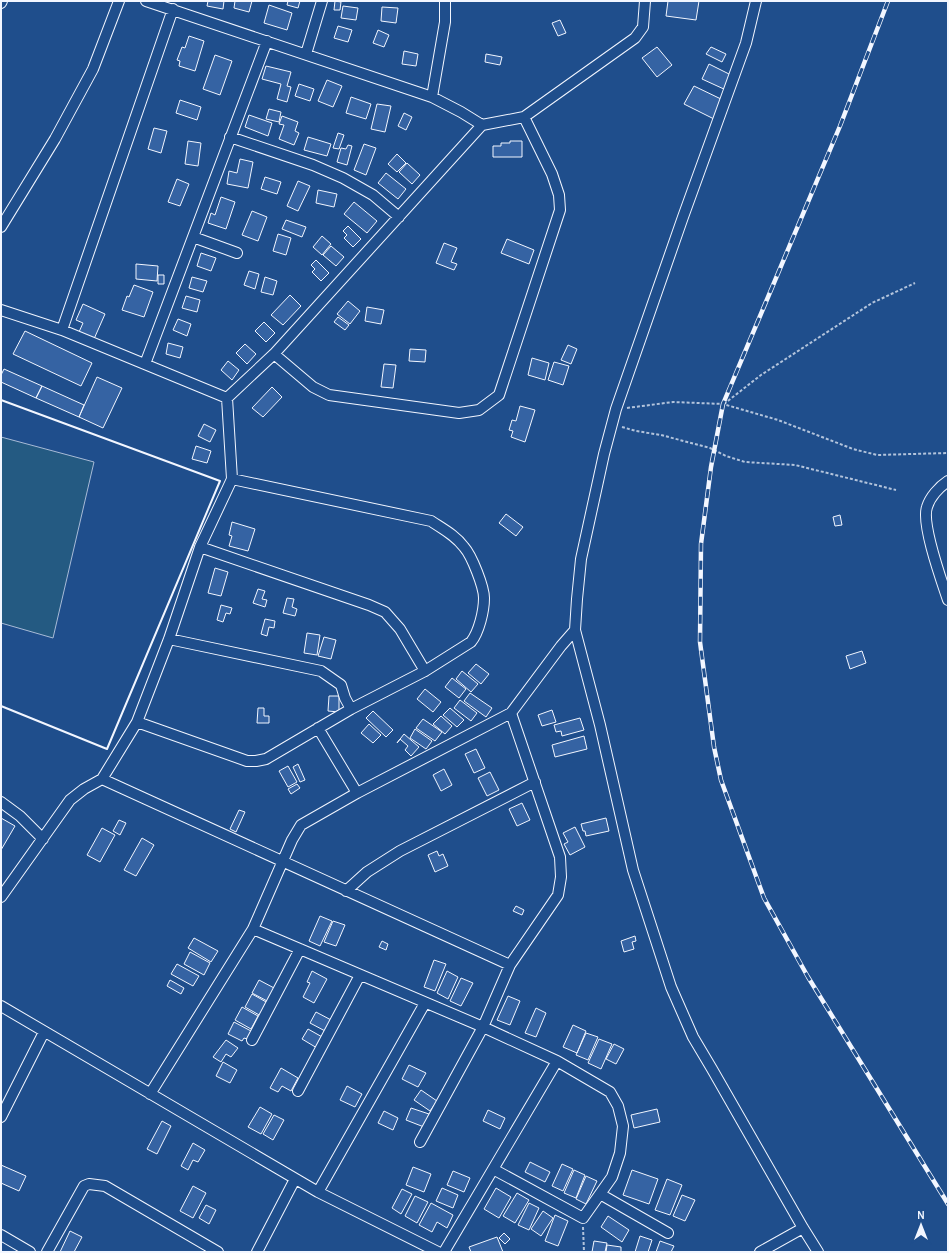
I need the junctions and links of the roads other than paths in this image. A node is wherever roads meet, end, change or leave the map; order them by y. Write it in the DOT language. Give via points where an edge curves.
graph roads {
  1 [pos="119,1"];
  2 [pos="146,1"];
  3 [pos="322,1"];
  4 [pos="445,1"];
  5 [pos="646,1"];
  6 [pos="756,1"];
  7 [pos="173,9"];
  8 [pos="267,41"];
  9 [pos="306,54"];
  10 [pos="432,97"];
  11 [pos="524,117"];
  12 [pos="482,125"];
  13 [pos="230,138"];
  14 [pos="399,217"];
  15 [pos="1,226"];
  16 [pos="193,237"];
  17 [pos="237,254"];
  18 [pos="1,310"];
  19 [pos="62,330"];
  20 [pos="274,354"];
  21 [pos="145,364"];
  22 [pos="227,398"];
  23 [pos="232,479"];
  24 [pos="948,481"];
  25 [pos="200,547"];
  26 [pos="948,600"];
  27 [pos="575,630"];
  28 [pos="169,639"];
  29 [pos="425,671"];
  30 [pos="351,709"];
  31 [pos="511,713"];
  32 [pos="137,722"];
  33 [pos="318,728"];
  34 [pos="102,780"];
  35 [pos="535,782"];
  36 [pos="357,793"];
  37 [pos="1,802"];
  38 [pos="43,839"];
  39 [pos="282,862"];
  40 [pos="5,882"];
  41 [pos="346,891"];
  42 [pos="1,897"];
  43 [pos="253,929"];
  44 [pos="300,949"];
  45 [pos="510,965"];
  46 [pos="360,974"];
  47 [pos="425,1003"];
  48 [pos="1,1006"];
  49 [pos="483,1027"];
  50 [pos="44,1032"];
  51 [pos="252,1040"];
  52 [pos="558,1061"];
  53 [pos="298,1091"];
  54 [pos="150,1094"];
  55 [pos="1,1117"];
  56 [pos="420,1142"];
  57 [pos="494,1169"];
  58 [pos="295,1179"];
  59 [pos="318,1192"];
  60 [pos="600,1194"];
  61 [pos="803,1228"];
  62 [pos="668,1233"];
  63 [pos="1,1235"];
  64 [pos="30,1252"];
  65 [pos="46,1252"];
  66 [pos="218,1252"];
  67 [pos="258,1252"];
  68 [pos="438,1252"];
  69 [pos="444,1252"];
  70 [pos="760,1252"];
  71 [pos="818,1252"];
  1 -- 15 [label="street" via="93,69 55,139"];
  2 -- 7 [label="street"];
  3 -- 9 [label="street"];
  4 -- 10 [label="street" via="445,22"];
  5 -- 11 [label="street" via="643,27 635,38"];
  6 -- 27 [label="street" via="746,43 616,409 581,559"];
  7 -- 8 [label="street"];
  7 -- 19 [label="street"];
  8 -- 9 [label="street"];
  8 -- 13 [label="street"];
  9 -- 10 [label="street"];
  10 -- 12 [label="street"];
  11 -- 12 [label="street"];
  11 -- 20 [label="street" via="552,174 559,195 560,210 499,395 479,410 459,413 329,395 313,388"];
  12 -- 14 [label="street"];
  13 -- 14 [label="street" via="313,165 343,178 372,195"];
  13 -- 16 [label="street"];
  14 -- 20 [label="street"];
  16 -- 17 [label="street"];
  16 -- 21 [label="street"];
  18 -- 19 [label="street"];
  19 -- 21 [label="street"];
  20 -- 22 [label="street"];
  21 -- 22 [label="street"];
  22 -- 23 [label="street"];
  23 -- 25 [label="street"];
  23 -- 29 [label="street" via="431,521 455,537 466,548 477,571 484,598 479,626 471,642"];
  24 -- 26 [label="street" via="934,494 926,508 931,546"];
  25 -- 28 [label="street"];
  25 -- 29 [label="street" via="385,612 400,629"];
  27 -- 31 [label="street"];
  27 -- 61 [label="street" via="633,870 671,987 692,1037"];
  28 -- 30 [label="street" via="321,671 341,685"];
  28 -- 32 [label="street"];
  29 -- 30 [label="street"];
  30 -- 33 [label="street"];
  31 -- 35 [label="street"];
  31 -- 36 [label="street"];
  32 -- 33 [label="street" via="247,761 266,759"];
  32 -- 34 [label="street"];
  33 -- 36 [label="street"];
  34 -- 38 [label="street" via="70,800"];
  34 -- 39 [label="street"];
  35 -- 41 [label="street" via="400,851 368,872"];
  35 -- 45 [label="street" via="560,857 561,877 558,895"];
  36 -- 39 [label="street" via="301,825"];
  37 -- 38 [label="street" via="20,816"];
  38 -- 40 [label="street"];
  39 -- 41 [label="street"];
  39 -- 43 [label="street"];
  40 -- 42 [label="street"];
  41 -- 45 [label="street"];
  43 -- 44 [label="street"];
  43 -- 54 [label="street"];
  44 -- 46 [label="street"];
  44 -- 51 [label="street"];
  45 -- 49 [label="street"];
  46 -- 47 [label="street"];
  46 -- 53 [label="street"];
  47 -- 49 [label="street"];
  47 -- 59 [label="street"];
  48 -- 50 [label="street"];
  49 -- 52 [label="street"];
  49 -- 56 [label="street"];
  50 -- 54 [label="street"];
  50 -- 55 [label="street"];
  52 -- 57 [label="street"];
  52 -- 60 [label="street" via="610,1092 618,1106 623,1126 620,1153 612,1177"];
  54 -- 58 [label="street"];
  57 -- 60 [label="street" via="583,1218"];
  57 -- 69 [label="street"];
  58 -- 59 [label="street"];
  58 -- 67 [label="street"];
  59 -- 68 [label="street"];
  60 -- 62 [label="street"];
  61 -- 70 [label="street"];
  61 -- 71 [label="street"];
  63 -- 64 [label="street"];
  65 -- 66 [label="street" via="84,1186 89,1184 105,1186"];
}
